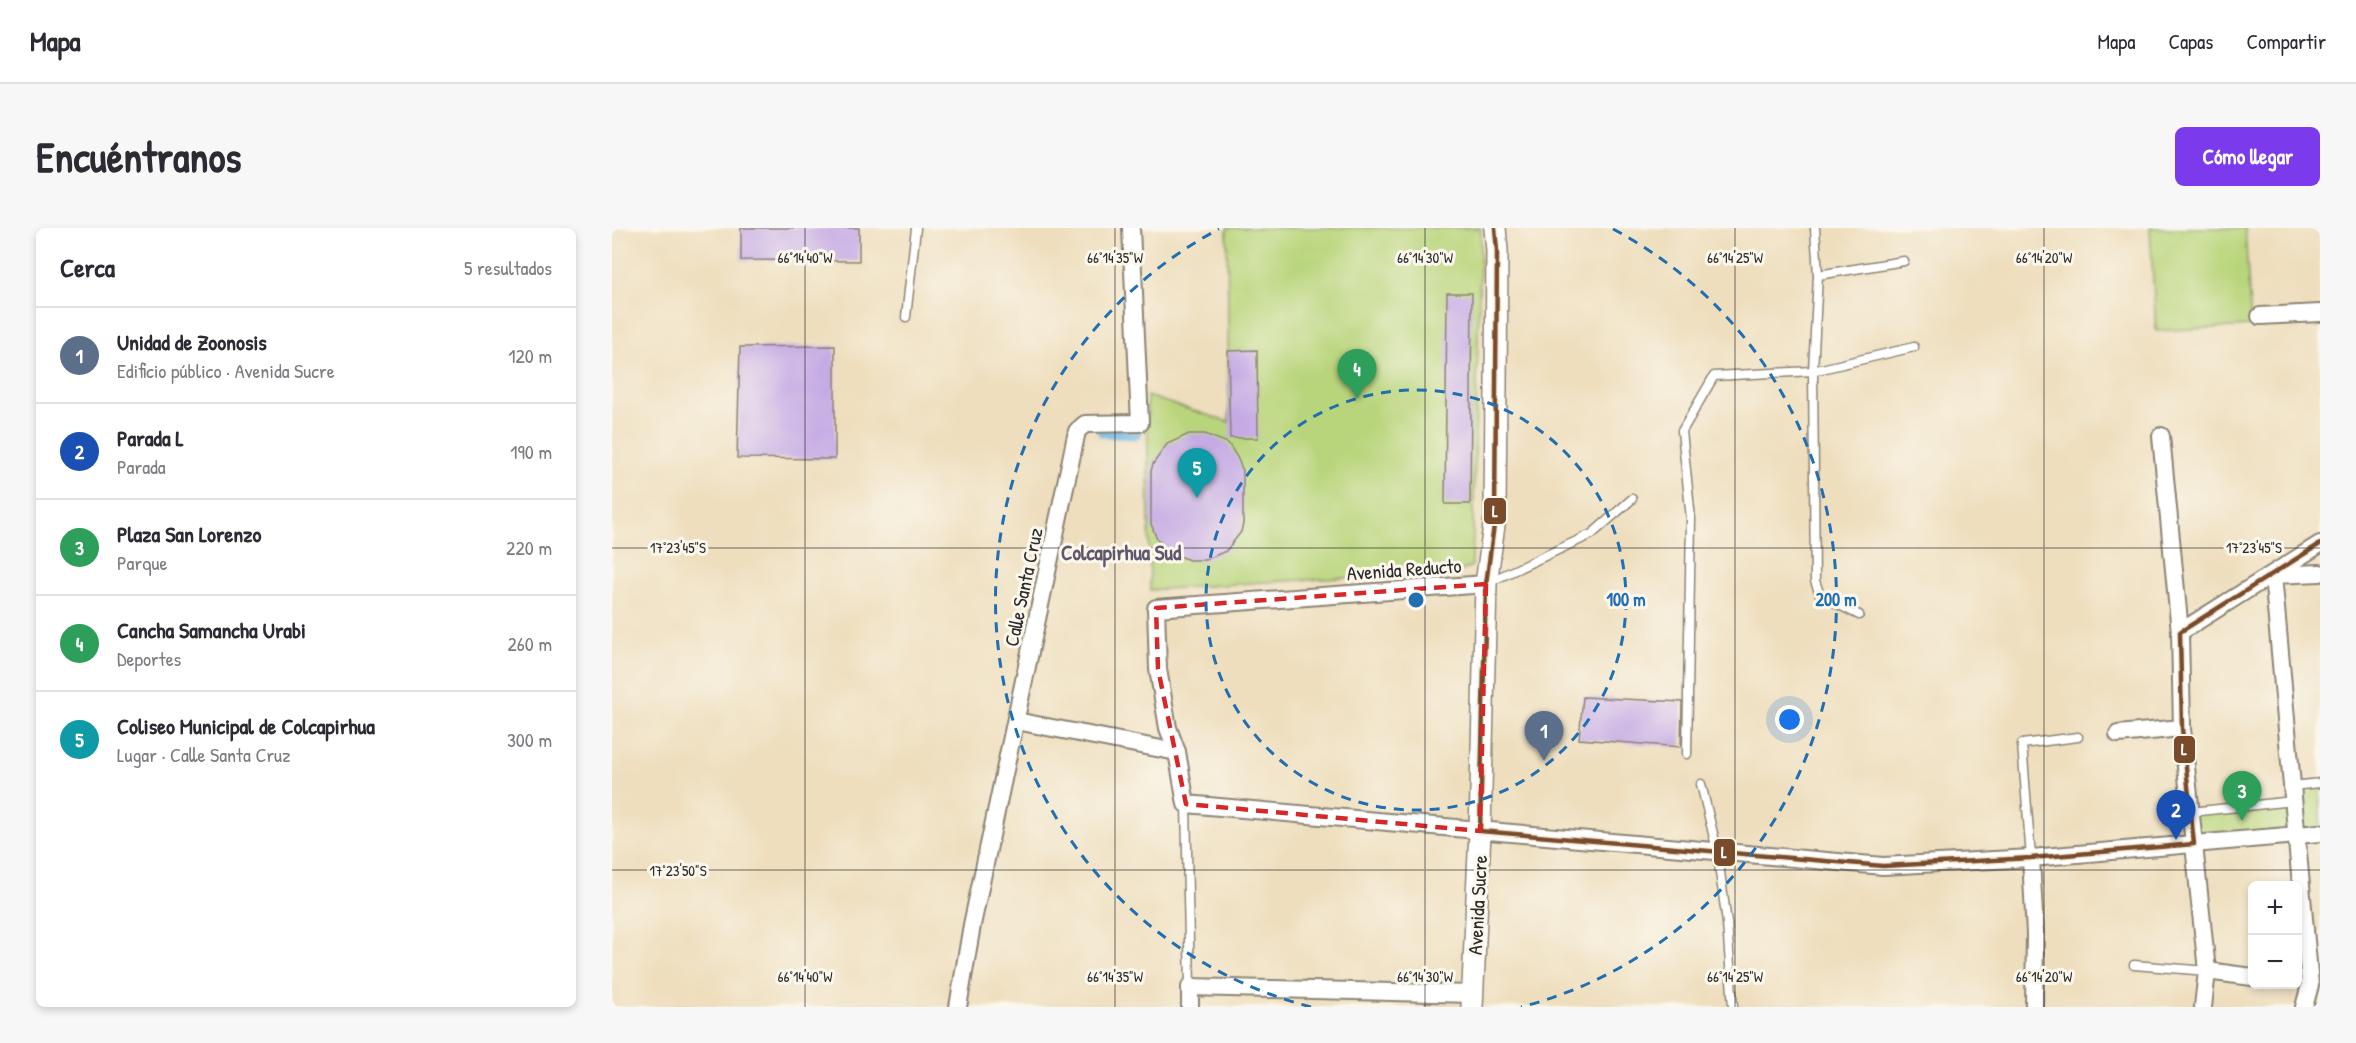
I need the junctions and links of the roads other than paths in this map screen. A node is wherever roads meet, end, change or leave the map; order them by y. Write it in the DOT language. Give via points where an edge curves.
graph roads {
  1 [pos="916,228"];
  2 [pos="1131,228"];
  3 [pos="1494,228"];
  4 [pos="1815,228"];
  5 [pos="1904,261"];
  6 [pos="1818,275"];
  7 [pos="2320,313"];
  8 [pos="2260,316"];
  9 [pos="906,317"];
  10 [pos="1914,347"];
  11 [pos="1813,371"];
  12 [pos="2161,436"];
  13 [pos="1632,499"];
  14 [pos="2320,544"];
  15 [pos="2320,573"];
  16 [pos="2273,575"];
  17 [pos="1486,584"];
  18 [pos="1858,615"];
  19 [pos="2180,632"];
  20 [pos="1016,721"];
  21 [pos="2182,728"];
  22 [pos="2118,734"];
  23 [pos="2078,737"];
  24 [pos="1177,752"];
  25 [pos="1687,754"];
  26 [pos="2320,783"];
  27 [pos="1701,784"];
  28 [pos="2293,794"];
  29 [pos="1186,804"];
  30 [pos="2191,812"];
  31 [pos="1480,831"];
  32 [pos="2320,833"];
  33 [pos="2296,836"];
  34 [pos="2194,844"];
  35 [pos="1717,850"];
  36 [pos="2031,858"];
  37 [pos="2134,965"];
  38 [pos="2207,971"];
  39 [pos="2248,976"];
  40 [pos="2309,985"];
  41 [pos="1190,987"];
  42 [pos="1472,1001"];
  43 [pos="958,1007"];
  44 [pos="1190,1007"];
  45 [pos="1733,1007"];
  46 [pos="2034,1007"];
  47 [pos="2203,1007"];
  48 [pos="2304,1007"];
  1 -- 9 [label="lane"];
  2 -- 20 [label="street, Calle Santa Cruz" via="1140,423 1085,424 1077,431"];
  3 -- 17 [label="street, Avenida Sucre" via="1495,518"];
  4 -- 6 [label="lane"];
  5 -- 6 [label="lane"];
  6 -- 11 [label="lane"];
  7 -- 8 [label="street"];
  10 -- 11 [label="lane"];
  11 -- 18 [label="lane" via="1815,581 1820,595"];
  11 -- 25 [label="lane" via="1714,376 1682,431 1690,519"];
  12 -- 19 [label="street"];
  13 -- 17 [label="lane, Avenida Reducto" via="1592,534"];
  14 -- 16 [label="street"];
  15 -- 16 [label="street"];
  16 -- 19 [label="street"];
  16 -- 28 [label="street"];
  17 -- 24 [label="street, Avenida Reducto" via="1156,608 1158,669 1168,728"];
  17 -- 31 [label="street, Avenida Sucre"];
  19 -- 21 [label="street"];
  20 -- 24 [label="street"];
  20 -- 43 [label="street, Calle Santa Cruz"];
  21 -- 22 [label="street"];
  21 -- 30 [label="street"];
  23 -- 36 [label="lane" via="2022,744"];
  24 -- 29 [label="street"];
  26 -- 28 [label="lane"];
  27 -- 35 [label="lane"];
  28 -- 30 [label="lane"];
  28 -- 33 [label="street"];
  29 -- 31 [label="street"];
  29 -- 41 [label="lane"];
  30 -- 34 [label="street"];
  31 -- 35 [label="street"];
  31 -- 42 [label="street, Avenida Sucre"];
  32 -- 33 [label="street"];
  33 -- 34 [label="street"];
  33 -- 40 [label="street"];
  34 -- 36 [label="street"];
  34 -- 38 [label="street"];
  35 -- 36 [label="street" via="1883,866"];
  35 -- 45 [label="lane"];
  36 -- 46 [label="street"];
  37 -- 38 [label="lane"];
  38 -- 39 [label="street"];
  38 -- 47 [label="street"];
  40 -- 48 [label="street"];
  41 -- 42 [label="street"];
  41 -- 44 [label="street"];
}
